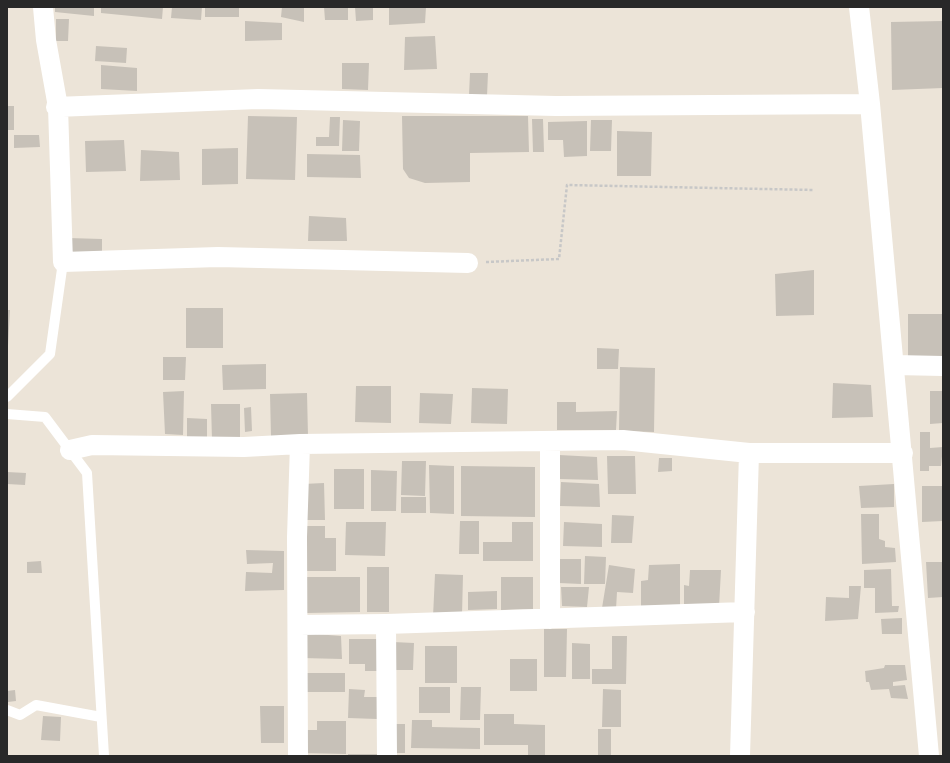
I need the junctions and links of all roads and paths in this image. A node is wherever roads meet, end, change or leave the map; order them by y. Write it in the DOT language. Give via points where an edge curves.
graph roads {
  1 [pos="43,7"];
  2 [pos="858,7"];
  3 [pos="870,104"];
  4 [pos="57,107"];
  5 [pos="814,190"];
  6 [pos="63,262"];
  7 [pos="468,263"];
  8 [pos="895,365"];
  9 [pos="943,366"];
  10 [pos="7,397"];
  11 [pos="7,414"];
  12 [pos="550,441"];
  13 [pos="300,444"];
  14 [pos="70,450"];
  15 [pos="749,453"];
  16 [pos="903,453"];
  17 [pos="745,612"];
  18 [pos="550,619"];
  19 [pos="386,624"];
  20 [pos="298,625"];
  21 [pos="7,710"];
  22 [pos="101,716"];
  23 [pos="104,756"];
  24 [pos="298,756"];
  25 [pos="388,756"];
  26 [pos="740,756"];
  27 [pos="929,756"];
  1 -- 4 [label="street"];
  2 -- 3 [label="street"];
  3 -- 4 [label="street" via="556,106 258,99"];
  3 -- 8 [label="street"];
  4 -- 6 [label="street"];
  5 -- 7 [label="path" via="567,185 559,259"];
  6 -- 7 [label="street" via="218,257"];
  6 -- 10 [label="lane" via="50,354"];
  8 -- 9 [label="street"];
  8 -- 16 [label="street"];
  11 -- 14 [label="lane" via="45,417"];
  12 -- 13 [label="street"];
  12 -- 15 [label="street" via="623,440"];
  12 -- 18 [label="street"];
  13 -- 14 [label="street" via="229,447 92,445"];
  13 -- 20 [label="street"];
  14 -- 22 [label="lane" via="87,473"];
  15 -- 16 [label="street"];
  15 -- 17 [label="street"];
  16 -- 27 [label="street"];
  17 -- 18 [label="street"];
  17 -- 26 [label="street"];
  18 -- 19 [label="street"];
  19 -- 20 [label="street"];
  19 -- 25 [label="street"];
  20 -- 24 [label="street"];
  21 -- 22 [label="lane" via="20,714 36,705"];
  22 -- 23 [label="lane"];
}
